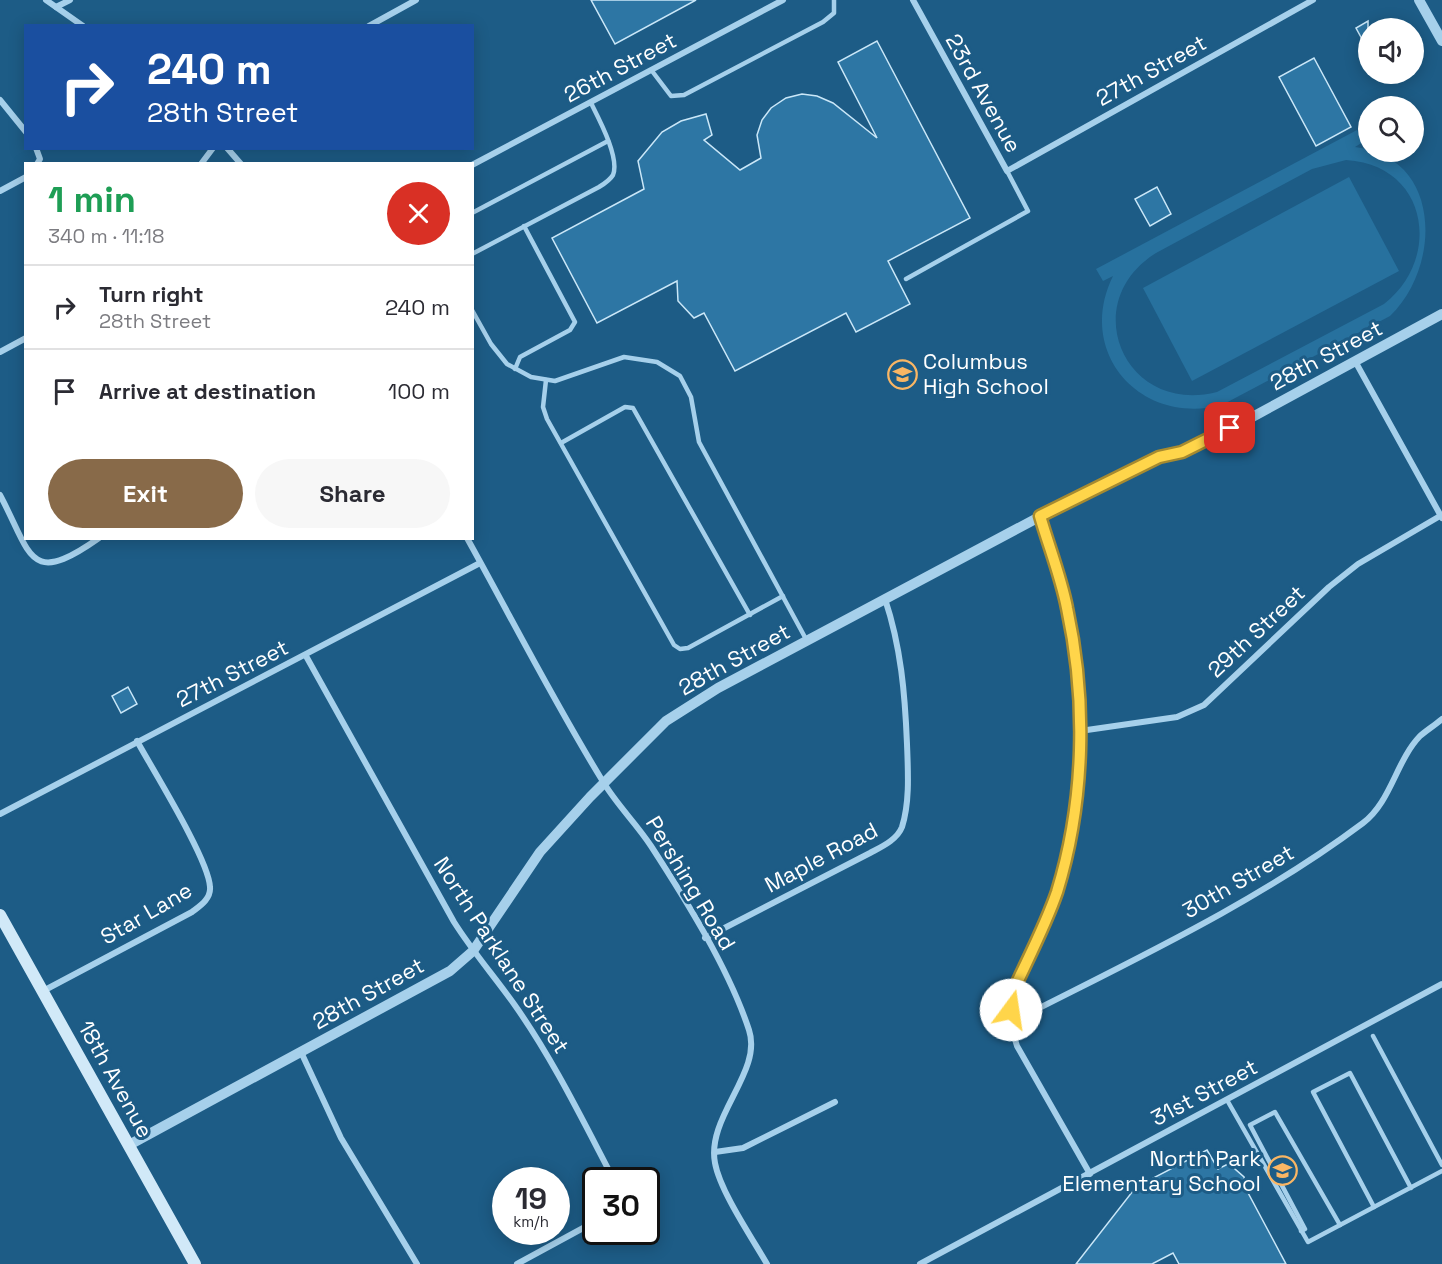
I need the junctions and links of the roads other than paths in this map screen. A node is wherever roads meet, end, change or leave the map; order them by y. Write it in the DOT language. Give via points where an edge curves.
graph roads {
  1 [pos="46,0"];
  2 [pos="70,0"];
  3 [pos="416,0"];
  4 [pos="783,0"];
  5 [pos="834,0"];
  6 [pos="913,0"];
  7 [pos="1313,0"];
  8 [pos="1419,0"];
  9 [pos="56,7"];
  10 [pos="80,24"];
  11 [pos="373,24"];
  12 [pos="1442,41"];
  13 [pos="652,71"];
  14 [pos="0,100"];
  15 [pos="591,103"];
  16 [pos="24,130"];
  17 [pos="608,141"];
  18 [pos="229,150"];
  19 [pos="239,162"];
  20 [pos="474,164"];
  21 [pos="1006,171"];
  22 [pos="24,178"];
  23 [pos="0,191"];
  24 [pos="474,212"];
  25 [pos="524,226"];
  26 [pos="474,253"];
  27 [pos="906,279"];
  28 [pos="474,314"];
  29 [pos="1442,314"];
  30 [pos="24,339"];
  31 [pos="0,352"];
  32 [pos="1355,361"];
  33 [pos="515,369"];
  34 [pos="546,380"];
  35 [pos="561,443"];
  36 [pos="0,495"];
  37 [pos="1040,516"];
  38 [pos="1441,517"];
  39 [pos="96,540"];
  40 [pos="468,540"];
  41 [pos="480,562"];
  42 [pos="783,596"];
  43 [pos="884,598"];
  44 [pos="750,615"];
  45 [pos="807,641"];
  46 [pos="306,656"];
  47 [pos="1442,719"];
  48 [pos="1080,731"];
  49 [pos="137,741"];
  50 [pos="603,783"];
  51 [pos="0,814"];
  52 [pos="0,915"];
  53 [pos="705,938"];
  54 [pos="473,951"];
  55 [pos="1442,984"];
  56 [pos="43,991"];
  57 [pos="1010,1023"];
  58 [pos="1373,1036"];
  59 [pos="301,1052"];
  60 [pos="1227,1100"];
  61 [pos="835,1102"];
  62 [pos="129,1145"];
  63 [pos="715,1152"];
  64 [pos="1442,1165"];
  65 [pos="607,1167"];
  66 [pos="1442,1171"];
  67 [pos="1090,1174"];
  68 [pos="1411,1188"];
  69 [pos="1374,1208"];
  70 [pos="1340,1225"];
  71 [pos="582,1229"];
  72 [pos="1301,1231"];
  73 [pos="195,1264"];
  74 [pos="417,1264"];
  75 [pos="517,1264"];
  76 [pos="767,1264"];
  77 [pos="920,1264"];
  1 -- 9 [label="street"];
  2 -- 9 [label="street"];
  3 -- 11 [label="street"];
  4 -- 13 [label="street, 26th Street"];
  5 -- 13 [label="lane" via="834,13 823,22 684,95 671,96"];
  6 -- 21 [label="street, 23rd Avenue"];
  7 -- 21 [label="street, 27th Street"];
  8 -- 12 [label="street"];
  9 -- 10 [label="street"];
  13 -- 15 [label="street, 26th Street"];
  14 -- 16 [label="street"];
  15 -- 17 [label="lane"];
  15 -- 20 [label="street, 26th Street"];
  17 -- 24 [label="lane"];
  17 -- 25 [label="lane" via="615,168 612,178"];
  18 -- 19 [label="street"];
  21 -- 27 [label="lane" via="1028,211"];
  22 -- 23 [label="street"];
  25 -- 26 [label="lane"];
  25 -- 33 [label="lane" via="575,322 570,330 520,357"];
  28 -- 33 [label="lane" via="490,344"];
  29 -- 32 [label="street, 28th Street"];
  30 -- 31 [label="street"];
  32 -- 37 [label="street, 28th Street" via="1210,440 1159,457"];
  32 -- 38 [label="street"];
  33 -- 34 [label="lane"];
  34 -- 35 [label="lane" via="543,407"];
  34 -- 42 [label="lane" via="555,381 624,357 657,362 680,376 691,397 699,442"];
  35 -- 44 [label="lane" via="674,645 688,648"];
  35 -- 44 [label="lane" via="625,406 633,408"];
  36 -- 39 [label="street" via="26,548 38,561 50,565 62,561"];
  37 -- 43 [label="street, 28th Street"];
  37 -- 48 [label="street" via="1067,606 1078,669"];
  38 -- 48 [label="street, 29th Street" via="1358,564 1329,587 1204,705 1177,717"];
  40 -- 41 [label="street, Pershing Road"];
  41 -- 46 [label="street, 27th Street"];
  41 -- 50 [label="street, Pershing Road"];
  42 -- 44 [label="lane"];
  42 -- 45 [label="lane"];
  43 -- 45 [label="street, 28th Street"];
  43 -- 53 [label="street, Maple Road" via="904,679 909,781 902,829 870,853"];
  45 -- 50 [label="street, 28th Street" via="718,688 666,721"];
  46 -- 49 [label="street, 27th Street"];
  46 -- 54 [label="street, North Parklane Street"];
  47 -- 57 [label="street, 30th Street" via="1420,737 1382,802 1365,822 1295,870 1169,942"];
  48 -- 57 [label="street" via="1073,822 1056,892 1011,996"];
  49 -- 51 [label="street, 27th Street"];
  49 -- 56 [label="street, Star Lane" via="203,862 211,888 207,900 192,912"];
  50 -- 53 [label="street, Pershing Road" via="651,845"];
  50 -- 54 [label="street, 28th Street" via="540,852"];
  52 -- 56 [label="main road, 18th Avenue"];
  53 -- 63 [label="street, Pershing Road" via="740,1006 750,1033 752,1053 722,1119"];
  54 -- 59 [label="street, 28th Street" via="450,970"];
  54 -- 65 [label="street, North Parklane Street" via="514,1004 544,1052"];
  55 -- 60 [label="street, 31st Street"];
  56 -- 62 [label="main road, 18th Avenue"];
  57 -- 67 [label="street" via="1017,1046"];
  58 -- 64 [label="lane"];
  59 -- 62 [label="street, 28th Street"];
  59 -- 74 [label="street" via="341,1138"];
  60 -- 67 [label="street, 31st Street"];
  60 -- 72 [label="lane"];
  61 -- 63 [label="street" via="743,1148"];
  62 -- 73 [label="main road, 18th Avenue"];
  63 -- 76 [label="street, Pershing Road" via="721,1182"];
  66 -- 68 [label="lane"];
  67 -- 77 [label="street, 31st Street"];
  68 -- 69 [label="lane"];
  68 -- 69 [label="lane" via="1350,1073 1313,1092"];
  69 -- 70 [label="lane"];
  70 -- 72 [label="lane" via="1308,1242"];
  70 -- 72 [label="lane" via="1275,1112 1250,1125 1305,1229"];
  71 -- 75 [label="street"];
}
